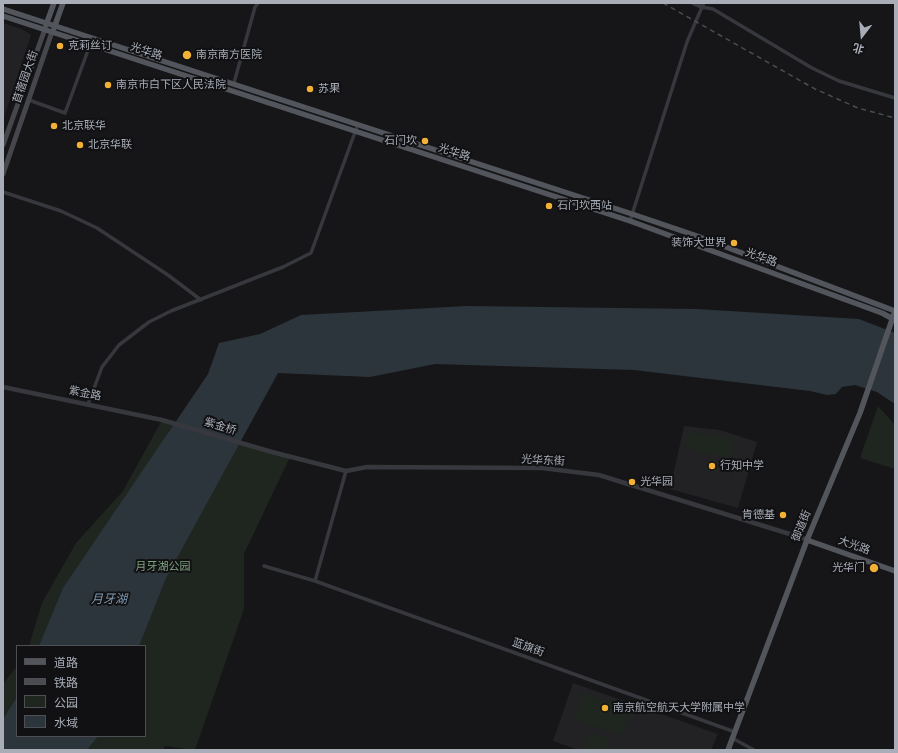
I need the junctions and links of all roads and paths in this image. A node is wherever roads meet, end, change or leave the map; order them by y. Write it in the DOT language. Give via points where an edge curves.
graph roads {
  1 [pos="54,3"];
  2 [pos="64,3"];
  3 [pos="258,3"];
  4 [pos="693,3"];
  5 [pos="702,5"];
  6 [pos="3,9"];
  7 [pos="3,16"];
  8 [pos="47,23"];
  9 [pos="55,26"];
  10 [pos="45,29"];
  11 [pos="52,32"];
  12 [pos="87,53"];
  13 [pos="234,83"];
  14 [pos="895,98"];
  15 [pos="29,100"];
  16 [pos="358,124"];
  17 [pos="6,129"];
  18 [pos="355,130"];
  19 [pos="3,145"];
  20 [pos="3,174"];
  21 [pos="3,192"];
  22 [pos="632,214"];
  23 [pos="630,221"];
  24 [pos="201,300"];
  25 [pos="895,311"];
  26 [pos="894,320"];
  27 [pos="3,387"];
  28 [pos="88,404"];
  29 [pos="162,420"];
  30 [pos="272,452"];
  31 [pos="346,471"];
  32 [pos="807,540"];
  33 [pos="879,564"];
  34 [pos="264,566"];
  35 [pos="895,571"];
  36 [pos="315,581"];
  37 [pos="735,732"];
  38 [pos="732,738"];
  39 [pos="728,750"];
  40 [pos="754,750"];
  1 -- 8 [label="main road"];
  2 -- 9 [label="main road"];
  3 -- 13 [label="street"];
  4 -- 5 [label="street"];
  5 -- 14 [label="street" via="812,68 839,81"];
  5 -- 22 [label="street" via="687,42"];
  6 -- 8 [label="main road, 光华路"];
  7 -- 10 [label="main road, 光华路"];
  8 -- 9 [label="main road, 光华路"];
  8 -- 10 [label="main road"];
  9 -- 11 [label="main road"];
  9 -- 13 [label="main road, 光华路"];
  10 -- 11 [label="main road, 光华路"];
  10 -- 17 [label="main road, 苜蓿园大街"];
  11 -- 15 [label="main road, 苜蓿园大街"];
  11 -- 18 [label="main road, 光华路"];
  12 -- 15 [label="street" via="65,113"];
  13 -- 16 [label="main road, 光华路"];
  15 -- 20 [label="main road, 苜蓿园大街"];
  16 -- 18 [label="street"];
  16 -- 22 [label="main road, 光华路"];
  17 -- 19 [label="main road, 苜蓿园大街"];
  18 -- 23 [label="main road, 光华路"];
  18 -- 24 [label="street" via="311,253 284,267"];
  21 -- 24 [label="street" via="61,211 97,228"];
  22 -- 23 [label="street"];
  22 -- 25 [label="main road, 光华路"];
  23 -- 26 [label="main road, 光华路" via="882,313"];
  24 -- 28 [label="street" via="149,322 119,345 102,367"];
  25 -- 26 [label="main road, 御道街"];
  26 -- 32 [label="main road, 御道街" via="860,413"];
  27 -- 28 [label="street, 紫金路"];
  28 -- 29 [label="street, 紫金路"];
  29 -- 30 [label="street, 紫金桥"];
  30 -- 31 [label="street, 光华东街"];
  31 -- 32 [label="street, 光华东街" via="367,467 542,468 599,475"];
  31 -- 36 [label="street"];
  32 -- 33 [label="main road"];
  32 -- 37 [label="main road, 御道街"];
  33 -- 35 [label="street, 大光路"];
  34 -- 36 [label="street, 蓝旗街"];
  36 -- 37 [label="street, 蓝旗街"];
  37 -- 38 [label="main road, 御道街"];
  38 -- 39 [label="main road, 御道街"];
  38 -- 40 [label="street"];
}
